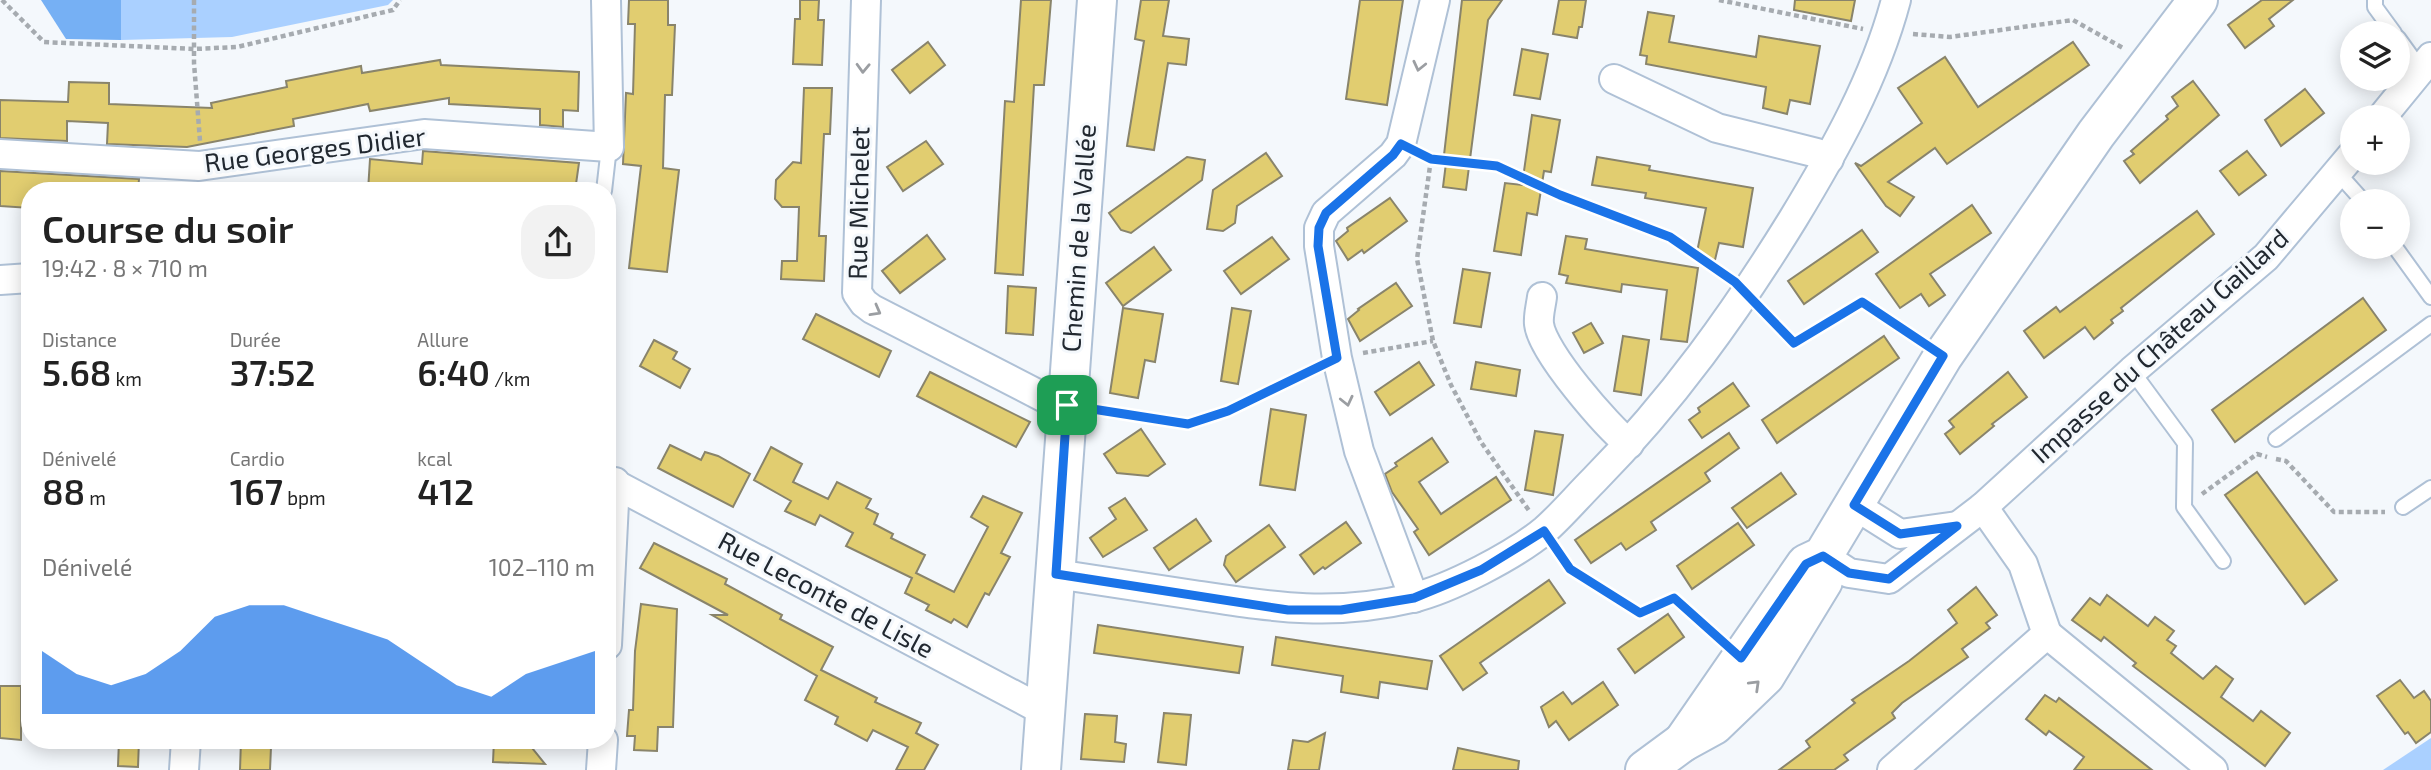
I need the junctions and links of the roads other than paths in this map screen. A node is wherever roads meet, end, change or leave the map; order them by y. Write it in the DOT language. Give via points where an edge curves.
graph roads {
  1 [pos="606,0"];
  2 [pos="866,0"];
  3 [pos="1097,0"];
  4 [pos="1435,0"];
  5 [pos="1896,0"];
  6 [pos="2198,0"];
  7 [pos="2375,0"];
  8 [pos="2385,21"];
  9 [pos="2410,49"];
  10 [pos="2426,63"];
  11 [pos="1614,79"];
  12 [pos="2392,105"];
  13 [pos="610,147"];
  14 [pos="0,155"];
  15 [pos="1829,159"];
  16 [pos="2340,170"];
  17 [pos="605,182"];
  18 [pos="2404,259"];
  19 [pos="21,279"];
  20 [pos="0,280"];
  21 [pos="1542,297"];
  22 [pos="2431,297"];
  23 [pos="2431,324"];
  24 [pos="2132,371"];
  25 [pos="1067,405"];
  26 [pos="2276,439"];
  27 [pos="1629,444"];
  28 [pos="616,484"];
  29 [pos="2431,488"];
  30 [pos="1854,505"];
  31 [pos="1983,507"];
  32 [pos="2403,507"];
  33 [pos="1957,526"];
  34 [pos="1823,556"];
  35 [pos="2223,561"];
  36 [pos="1056,574"];
  37 [pos="1414,598"];
  38 [pos="2047,634"];
  39 [pos="1044,711"];
  40 [pos="1683,742"];
  41 [pos="185,749"];
  42 [pos="602,749"];
  43 [pos="184,770"];
  44 [pos="601,770"];
  45 [pos="1041,770"];
  46 [pos="1645,770"];
  47 [pos="1892,770"];
  48 [pos="2213,770"];
  1 -- 13 [label="street"];
  2 -- 25 [label="street, Rue Michelet, one-way" via="857,293 872,309"];
  3 -- 25 [label="street, Chemin de la Vallée"];
  4 -- 37 [label="street, one-way" via="1401,144 1326,213 1318,246 1359,451"];
  5 -- 15 [label="street" via="1867,83"];
  6 -- 30 [label="street" via="2096,134 1943,356"];
  7 -- 8 [label="lane"];
  9 -- 10 [label="lane"];
  10 -- 12 [label="street"];
  11 -- 15 [label="street" via="1717,128"];
  13 -- 14 [label="street, Rue Georges Didier" via="424,134 199,166"];
  13 -- 17 [label="lane"];
  15 -- 27 [label="street" via="1747,293 1693,368"];
  16 -- 24 [label="street, Impasse du Château Gaillard" via="2266,257"];
  18 -- 22 [label="lane"];
  19 -- 20 [label="street"];
  21 -- 27 [label="street" via="1538,325 1557,362"];
  23 -- 26 [label="lane"];
  24 -- 31 [label="street, Impasse du Château Gaillard"];
  24 -- 35 [label="lane" via="2185,443 2184,507"];
  25 -- 36 [label="street, Chemin de la Vallée"];
  27 -- 37 [label="street" via="1544,531 1481,570"];
  28 -- 39 [label="street, Rue Leconte de Lisle"];
  29 -- 32 [label="lane"];
  30 -- 33 [label="street, Impasse du Château Gaillard" via="1900,534"];
  30 -- 34 [label="street"];
  31 -- 33 [label="street, Impasse du Château Gaillard"];
  31 -- 38 [label="street" via="2023,564"];
  33 -- 34 [label="street, Impasse du Château Gaillard" via="1889,579 1849,573"];
  34 -- 40 [label="street" via="1806,564"];
  40 -- 34 [label="street, one-way" via="1714,725 1765,676 1827,574"];
  36 -- 37 [label="street" via="1288,610 1341,610"];
  36 -- 39 [label="street, Chemin de la Vallée"];
  38 -- 47 [label="street"];
  38 -- 48 [label="street"];
  39 -- 45 [label="street, Chemin de la Vallée"];
  40 -- 46 [label="street"];
  41 -- 43 [label="street"];
  42 -- 44 [label="street"];
}
